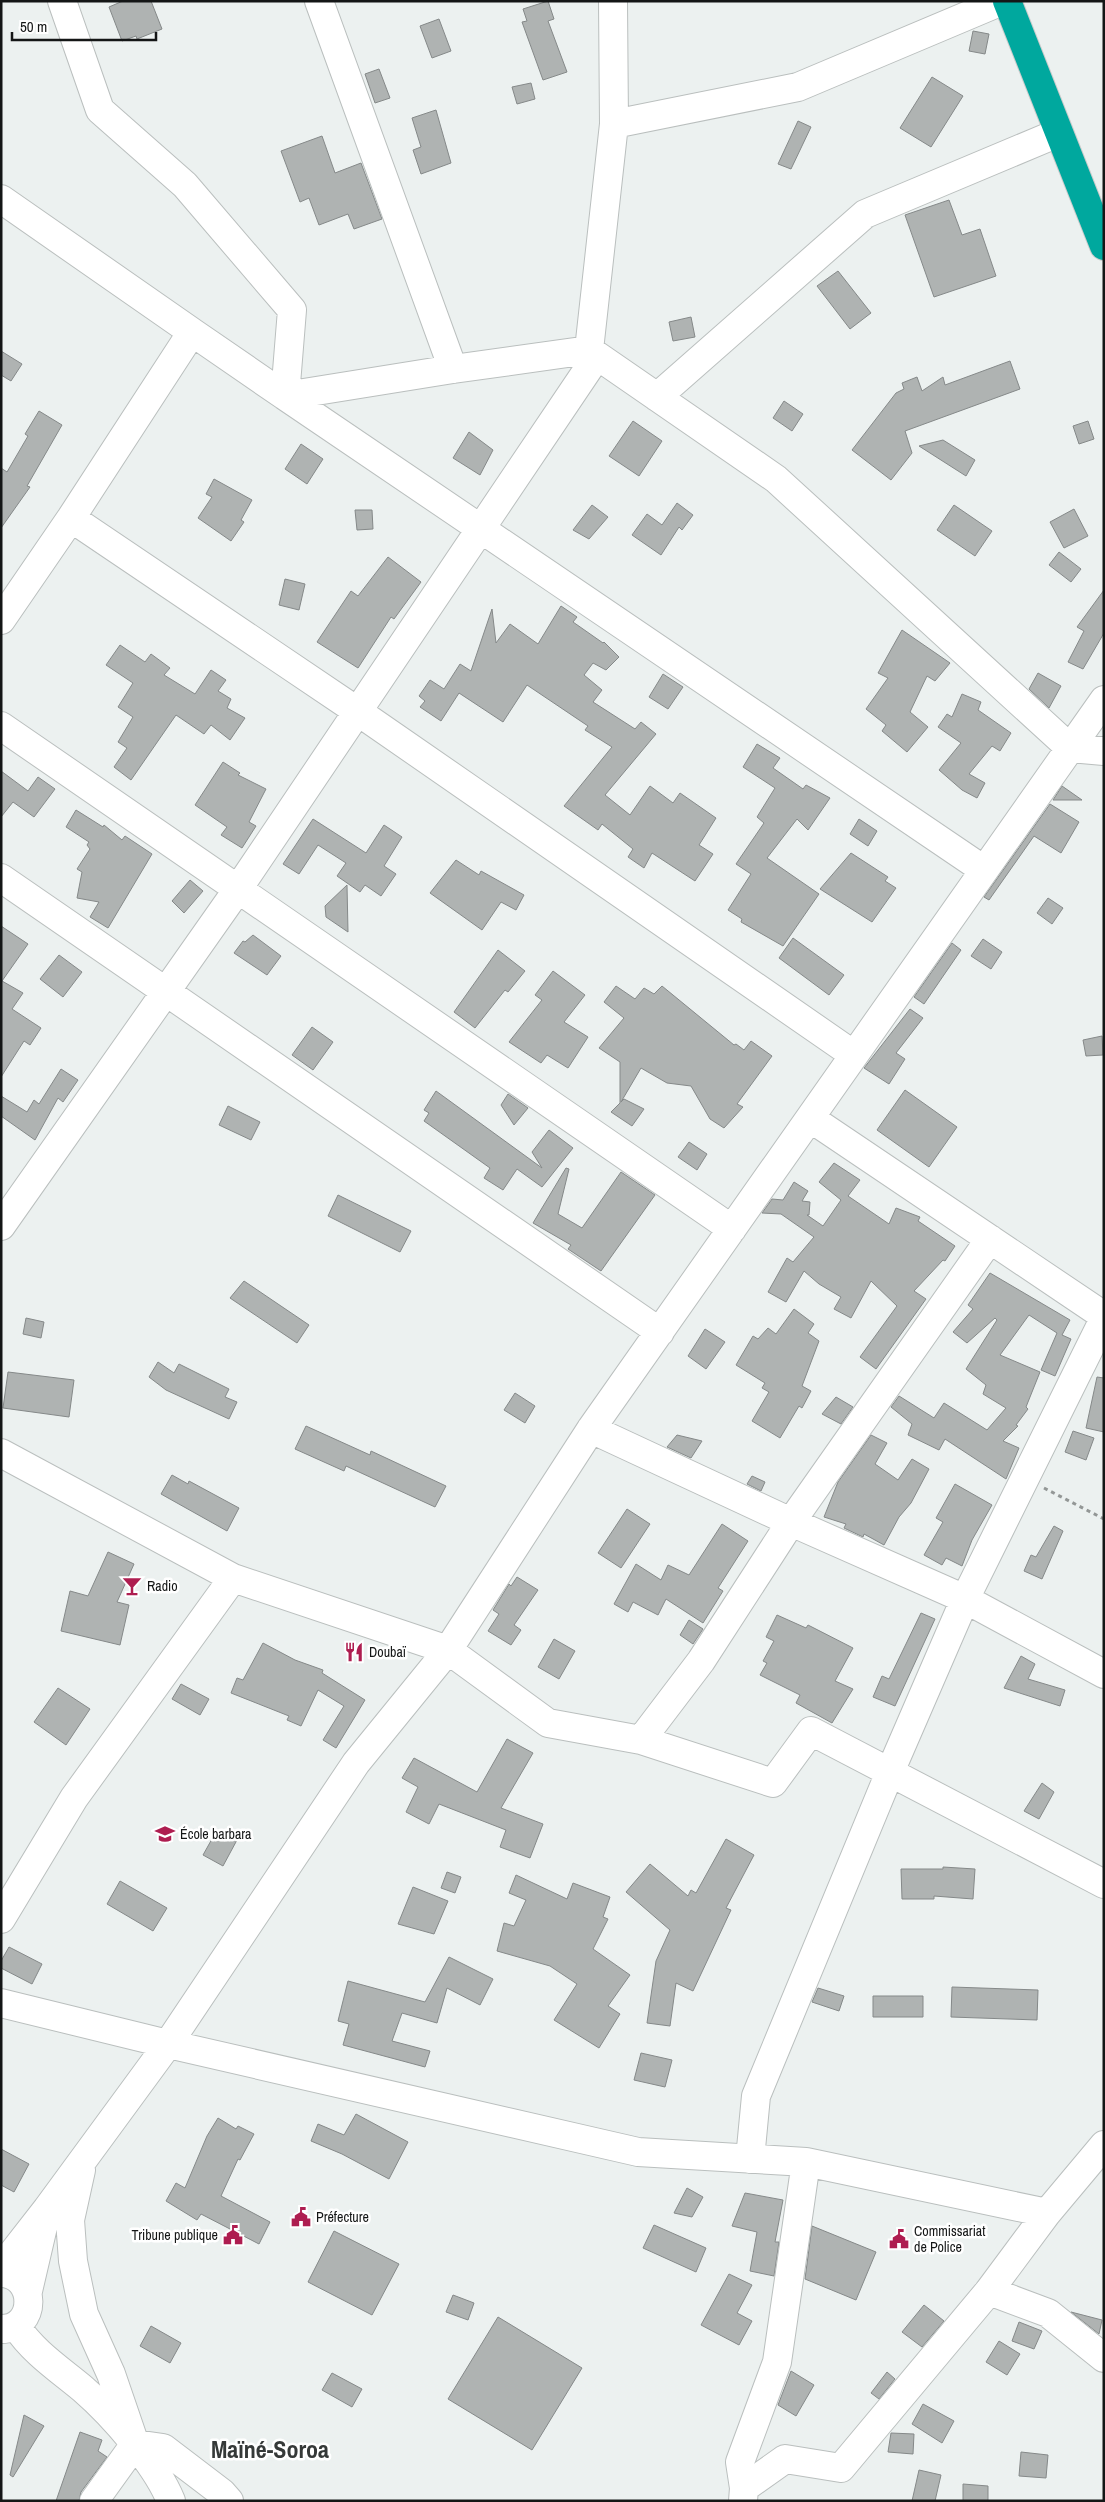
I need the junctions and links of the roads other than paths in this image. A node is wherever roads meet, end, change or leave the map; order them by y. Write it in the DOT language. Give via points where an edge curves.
graph roads {
  1 [pos="62,1"];
  2 [pos="318,1"];
  3 [pos="613,1"];
  4 [pos="1002,1"];
  5 [pos="1007,1"];
  6 [pos="614,124"];
  7 [pos="1058,133"];
  8 [pos="1,199"];
  9 [pos="1104,246"];
  10 [pos="192,332"];
  11 [pos="593,353"];
  12 [pos="453,368"];
  13 [pos="285,396"];
  14 [pos="657,397"];
  15 [pos="71,518"];
  16 [pos="479,529"];
  17 [pos="1,620"];
  18 [pos="1104,700"];
  19 [pos="357,711"];
  20 [pos="1,726"];
  21 [pos="1070,748"];
  22 [pos="1104,751"];
  23 [pos="984,870"];
  24 [pos="1,878"];
  25 [pos="238,889"];
  26 [pos="166,992"];
  27 [pos="854,1055"];
  28 [pos="810,1118"];
  29 [pos="1,1226"];
  30 [pos="732,1229"];
  31 [pos="990,1239"];
  32 [pos="1104,1318"];
  33 [pos="660,1332"];
  34 [pos="591,1429"];
  35 [pos="1,1453"];
  36 [pos="791,1522"];
  37 [pos="233,1578"];
  38 [pos="965,1599"];
  39 [pos="448,1650"];
  40 [pos="1104,1674"];
  41 [pos="641,1740"];
  42 [pos="890,1772"];
  43 [pos="1104,1884"];
  44 [pos="1,1920"];
  45 [pos="1,2003"];
  46 [pos="168,2044"];
  47 [pos="1104,2145"];
  48 [pos="750,2159"];
  49 [pos="84,2160"];
  50 [pos="806,2162"];
  51 [pos="47,2209"];
  52 [pos="1047,2213"];
  53 [pos="1,2268"];
  54 [pos="1,2273"];
  55 [pos="28,2291"];
  56 [pos="989,2291"];
  57 [pos="8,2328"];
  58 [pos="1104,2358"];
  59 [pos="135,2444"];
  60 [pos="743,2495"];
  61 [pos="94,2501"];
  62 [pos="171,2501"];
  63 [pos="228,2501"];
  1 -- 13 [label="street" via="100,110 185,185 292,310"];
  2 -- 12 [label="street"];
  3 -- 6 [label="street"];
  4 -- 6 [label="street" via="798,87"];
  5 -- 7 [label="highway"];
  6 -- 11 [label="street"];
  7 -- 9 [label="highway"];
  7 -- 14 [label="street" via="865,214"];
  8 -- 10 [label="street"];
  10 -- 13 [label="street"];
  10 -- 15 [label="street"];
  11 -- 12 [label="street"];
  11 -- 14 [label="street"];
  11 -- 16 [label="street"];
  12 -- 13 [label="street"];
  13 -- 16 [label="street"];
  14 -- 21 [label="street" via="776,479"];
  15 -- 17 [label="street"];
  15 -- 19 [label="street"];
  16 -- 19 [label="street"];
  16 -- 23 [label="street"];
  18 -- 21 [label="street"];
  19 -- 25 [label="street"];
  19 -- 27 [label="street"];
  20 -- 25 [label="street"];
  21 -- 22 [label="street"];
  21 -- 23 [label="street"];
  23 -- 27 [label="street"];
  24 -- 26 [label="street"];
  25 -- 26 [label="street"];
  25 -- 30 [label="street"];
  26 -- 29 [label="street"];
  26 -- 33 [label="street"];
  27 -- 28 [label="street"];
  28 -- 30 [label="street"];
  28 -- 31 [label="street"];
  30 -- 33 [label="street"];
  31 -- 32 [label="street"];
  31 -- 36 [label="street"];
  32 -- 38 [label="street"];
  33 -- 34 [label="street"];
  34 -- 36 [label="street"];
  34 -- 39 [label="street"];
  35 -- 37 [label="street"];
  36 -- 38 [label="street"];
  36 -- 41 [label="street" via="701,1662"];
  37 -- 39 [label="street"];
  37 -- 44 [label="street" via="74,1798"];
  38 -- 40 [label="street"];
  38 -- 42 [label="street"];
  39 -- 41 [label="street" via="548,1723"];
  39 -- 46 [label="street" via="356,1763"];
  41 -- 42 [label="street" via="773,1783 811,1732"];
  42 -- 43 [label="street"];
  42 -- 48 [label="street" via="756,2096"];
  45 -- 46 [label="street"];
  46 -- 48 [label="street" via="638,2152"];
  46 -- 49 [label="street"];
  47 -- 52 [label="street"];
  48 -- 50 [label="street"];
  49 -- 51 [label="street"];
  49 -- 59 [label="street" via="70,2220 73,2261 84,2314 111,2374"];
  50 -- 52 [label="street"];
  50 -- 60 [label="street" via="777,2362 740,2462"];
  51 -- 53 [label="street"];
  51 -- 55 [label="street"];
  52 -- 56 [label="street"];
  54 -- 55 [label="street" via="15,2276"];
  55 -- 57 [label="street" via="28,2310"];
  56 -- 58 [label="street" via="1048,2313"];
  56 -- 60 [label="street" via="841,2468 785,2459"];
  57 -- 59 [label="street" via="85,2391"];
  59 -- 61 [label="street"];
  59 -- 62 [label="street" via="165,2485"];
  59 -- 63 [label="street" via="163,2448 222,2492"];
}
